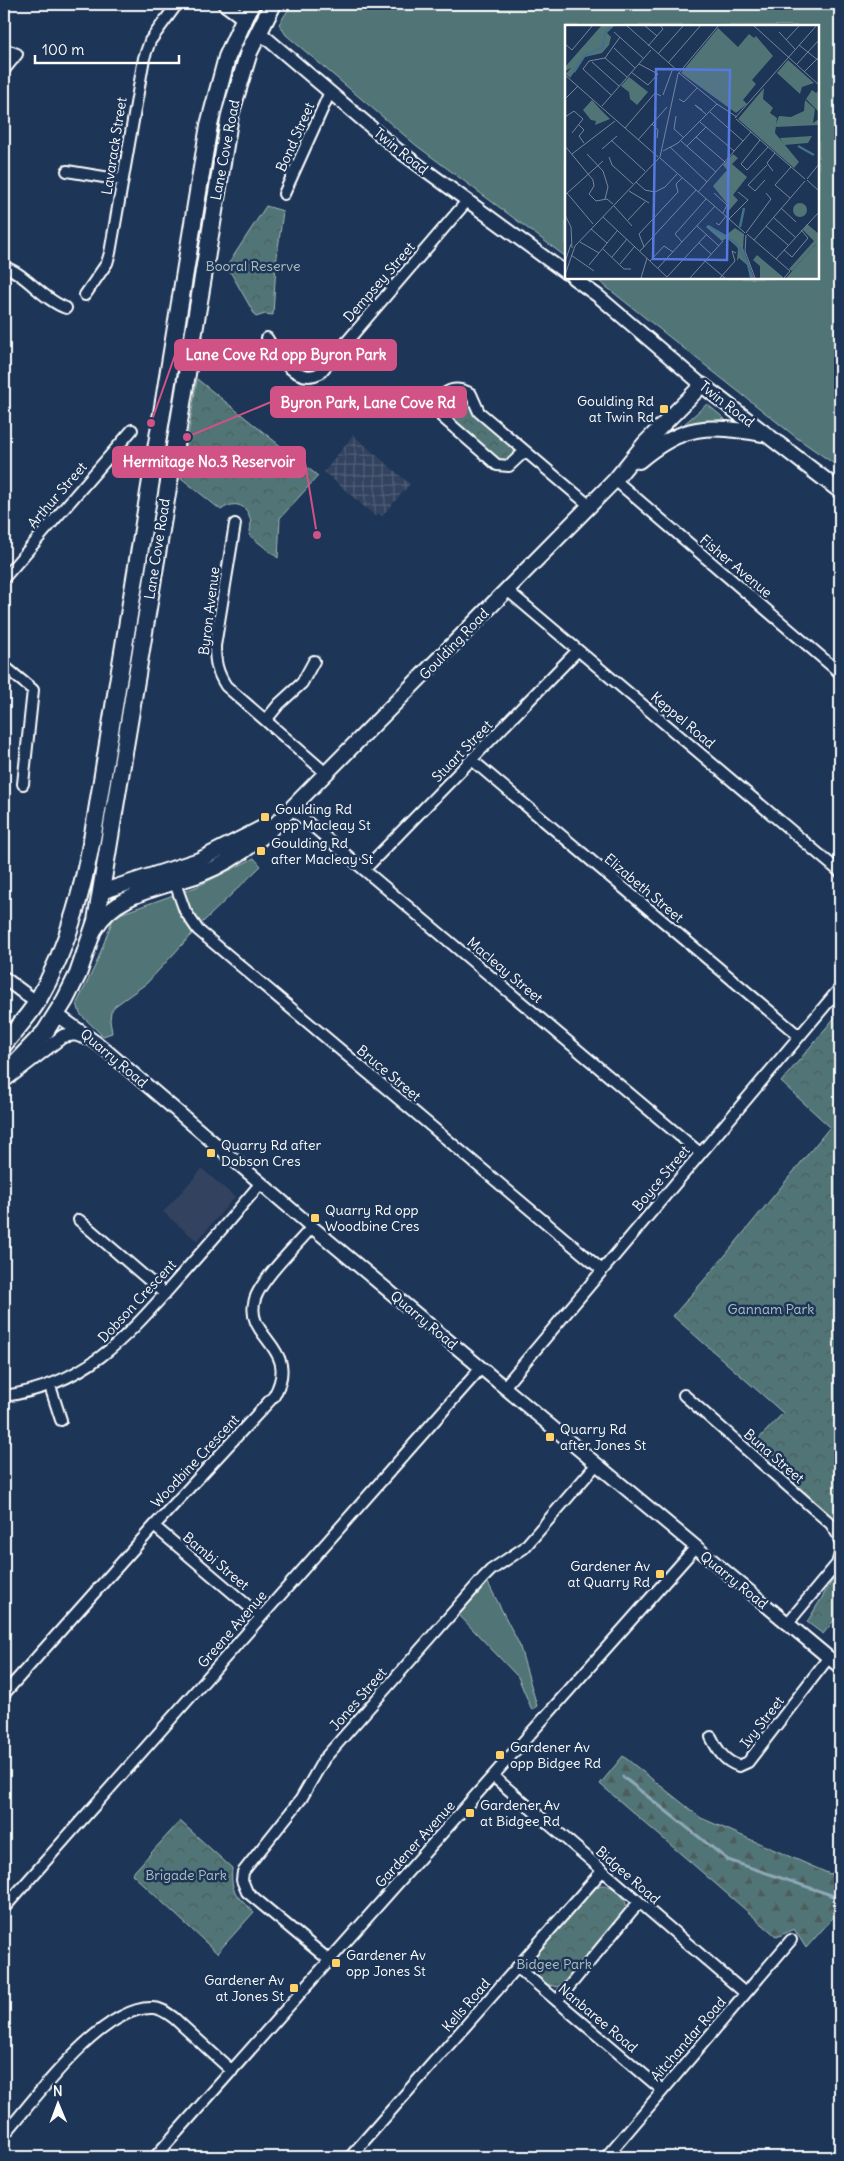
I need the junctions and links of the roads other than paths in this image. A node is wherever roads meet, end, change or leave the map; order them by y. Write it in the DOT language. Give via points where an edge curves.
graph roads {
  1 [pos="177,4"];
  2 [pos="224,4"];
  3 [pos="273,4"];
  4 [pos="247,11"];
  5 [pos="258,31"];
  6 [pos="4,49"];
  7 [pos="4,70"];
  8 [pos="330,92"];
  9 [pos="67,171"];
  10 [pos="122,180"];
  11 [pos="284,194"];
  12 [pos="467,201"];
  13 [pos="4,267"];
  14 [pos="565,272"];
  15 [pos="574,279"];
  16 [pos="85,295"];
  17 [pos="66,308"];
  18 [pos="267,338"];
  19 [pos="705,388"];
  20 [pos="704,428"];
  21 [pos="132,430"];
  22 [pos="766,435"];
  23 [pos="652,450"];
  24 [pos="525,451"];
  25 [pos="615,480"];
  26 [pos="840,491"];
  27 [pos="590,506"];
  28 [pos="235,524"];
  29 [pos="4,578"];
  30 [pos="507,590"];
  31 [pos="578,650"];
  32 [pos="314,661"];
  33 [pos="4,666"];
  34 [pos="840,672"];
  35 [pos="266,720"];
  36 [pos="472,760"];
  37 [pos="327,774"];
  38 [pos="24,784"];
  39 [pos="292,809"];
  40 [pos="364,870"];
  41 [pos="840,872"];
  42 [pos="173,877"];
  43 [pos="101,892"];
  44 [pos="93,933"];
  45 [pos="66,941"];
  46 [pos="4,978"];
  47 [pos="840,988"];
  48 [pos="36,1002"];
  49 [pos="56,1014"];
  50 [pos="799,1036"];
  51 [pos="4,1044"];
  52 [pos="101,1046"];
  53 [pos="4,1075"];
  54 [pos="4,1081"];
  55 [pos="700,1153"];
  56 [pos="261,1183"];
  57 [pos="79,1220"];
  58 [pos="312,1227"];
  59 [pos="602,1270"];
  60 [pos="165,1294"];
  61 [pos="481,1368"];
  62 [pos="50,1386"];
  63 [pos="504,1387"];
  64 [pos="684,1395"];
  65 [pos="4,1396"];
  66 [pos="61,1420"];
  67 [pos="596,1465"];
  68 [pos="154,1526"];
  69 [pos="840,1542"];
  70 [pos="695,1548"];
  71 [pos="840,1554"];
  72 [pos="261,1616"];
  73 [pos="788,1624"];
  74 [pos="829,1657"];
  75 [pos="840,1667"];
  76 [pos="4,1694"];
  77 [pos="711,1737"];
  78 [pos="494,1777"];
  79 [pos="602,1871"];
  80 [pos="639,1902"];
  81 [pos="4,1908"];
  82 [pos="791,1940"];
  83 [pos="329,1960"];
  84 [pos="517,1967"];
  85 [pos="745,1993"];
  86 [pos="557,2001"];
  87 [pos="232,2071"];
  88 [pos="662,2090"];
  89 [pos="4,2135"];
  90 [pos="155,2157"];
  91 [pos="350,2157"];
  92 [pos="606,2157"];
  1 -- 10 [label="street, Lavarack Street" via="150,41 144,58"];
  2 -- 4 [label="street"];
  3 -- 5 [label="highway, Lane Cove Road"];
  4 -- 5 [label="highway, Twin Road"];
  4 -- 45 [label="highway, Lane Cove Road" via="221,77 209,125 96,817 81,892"];
  5 -- 8 [label="street, Twin Road"];
  5 -- 43 [label="highway, Lane Cove Road" via="240,77 230,115"];
  6 -- 7 [label="street" via="17,54"];
  8 -- 11 [label="street, Bond Street"];
  8 -- 12 [label="street, Twin Road" via="398,150"];
  9 -- 10 [label="street"];
  10 -- 16 [label="street, Lavarack Street" via="110,254"];
  12 -- 14 [label="street, Twin Road"];
  12 -- 18 [label="street, Dempsey Street" via="320,373 313,376 298,374 277,357"];
  13 -- 17 [label="street" via="55,304"];
  15 -- 19 [label="street, Twin Road"];
  19 -- 22 [label="main road, Twin Road"];
  19 -- 23 [label="main road"];
  19 -- 25 [label="main road, Goulding Road" via="645,443"];
  20 -- 22 [label="main road, Twin Road"];
  20 -- 23 [label="main road, Goulding Road" via="674,436"];
  21 -- 29 [label="street, Arthur Street"];
  22 -- 26 [label="main road, Twin Road"];
  23 -- 25 [label="main road, Goulding Road"];
  24 -- 24 [label="street" via="509,466 497,464 442,418 439,407 443,395 458,389 471,394 479,412"];
  24 -- 27 [label="street"];
  25 -- 27 [label="main road, Goulding Road"];
  25 -- 34 [label="street, Fisher Avenue"];
  27 -- 30 [label="main road, Goulding Road"];
  28 -- 35 [label="street, Byron Avenue" via="215,660 218,674 226,686"];
  30 -- 31 [label="street, Keppel Road"];
  30 -- 37 [label="main road, Goulding Road"];
  31 -- 36 [label="street, Stuart Street"];
  31 -- 41 [label="street, Keppel Road"];
  32 -- 35 [label="street" via="302,683"];
  33 -- 38 [label="street" via="33,690"];
  35 -- 37 [label="street, Byron Avenue"];
  36 -- 40 [label="street, Stuart Street"];
  36 -- 50 [label="street, Elizabeth Street"];
  37 -- 39 [label="main road, Goulding Road"];
  39 -- 40 [label="street, Macleay Street"];
  39 -- 42 [label="main road, Goulding Road" via="242,852 202,873"];
  40 -- 55 [label="street, Macleay Street"];
  42 -- 43 [label="main road, Goulding Road"];
  42 -- 44 [label="main road, Goulding Road" via="118,904 103,917"];
  42 -- 59 [label="street, Bruce Street" via="187,916 198,930"];
  43 -- 44 [label="highway, Lane Cove Road"];
  43 -- 45 [label="highway" via="90,901"];
  44 -- 49 [label="highway, Lane Cove Road" via="78,974"];
  45 -- 48 [label="highway, Lane Cove Road"];
  46 -- 48 [label="street, Quarry Road"];
  47 -- 50 [label="street, Boyce Street"];
  48 -- 49 [label="highway, Quarry Road"];
  48 -- 51 [label="highway, Lane Cove Road"];
  49 -- 52 [label="street, Quarry Road"];
  49 -- 53 [label="highway, Lane Cove Road" via="45,1032"];
  50 -- 55 [label="street, Boyce Street"];
  52 -- 54 [label="street" via="79,1035 67,1034"];
  52 -- 56 [label="street, Quarry Road"];
  55 -- 59 [label="street, Boyce Street"];
  56 -- 58 [label="street, Quarry Road"];
  56 -- 60 [label="street, Dobson Crescent"];
  57 -- 60 [label="street"];
  58 -- 61 [label="street, Quarry Road"];
  58 -- 68 [label="street, Woodbine Crescent" via="260,1288 254,1305 256,1324 273,1346 281,1364 278,1389"];
  59 -- 63 [label="street, Boyce Street"];
  60 -- 62 [label="street, Dobson Crescent" via="105,1355"];
  61 -- 63 [label="street, Quarry Road"];
  61 -- 72 [label="street, Greene Avenue"];
  62 -- 65 [label="street, Dobson Crescent"];
  62 -- 66 [label="street"];
  63 -- 67 [label="street, Quarry Road"];
  64 -- 69 [label="street, Buna Street" via="831,1524"];
  67 -- 70 [label="street, Quarry Road"];
  67 -- 83 [label="street, Jones Street" via="524,1548 483,1578 324,1759 301,1799 243,1872 242,1882 247,1892"];
  68 -- 72 [label="street, Bambi Street"];
  68 -- 76 [label="street, Woodbine Crescent"];
  70 -- 73 [label="street, Quarry Road"];
  70 -- 78 [label="street, Gardener Avenue"];
  71 -- 73 [label="street" via="837,1564"];
  72 -- 81 [label="street, Greene Avenue"];
  73 -- 74 [label="street, Quarry Road"];
  74 -- 75 [label="street, Quarry Road"];
  74 -- 77 [label="street, Ivy Street" via="748,1762 739,1766 732,1763 717,1750"];
  78 -- 79 [label="street, Bidgee Road"];
  78 -- 83 [label="street, Gardener Avenue"];
  79 -- 80 [label="street, Bidgee Road"];
  79 -- 84 [label="street, Kells Road"];
  80 -- 85 [label="street, Bidgee Road"];
  80 -- 86 [label="street"];
  82 -- 85 [label="street, Aitchandar Road"];
  83 -- 87 [label="street, Gardener Avenue"];
  84 -- 86 [label="street, Nanbaree Road"];
  84 -- 91 [label="street, Kells Road"];
  85 -- 88 [label="street, Aitchandar Road"];
  86 -- 88 [label="street, Nanbaree Road"];
  87 -- 89 [label="street" via="169,2014 155,2008 143,2008 121,2017 86,2042"];
  87 -- 90 [label="street, Gardener Avenue"];
  88 -- 92 [label="street, Aitchandar Road"];
}
